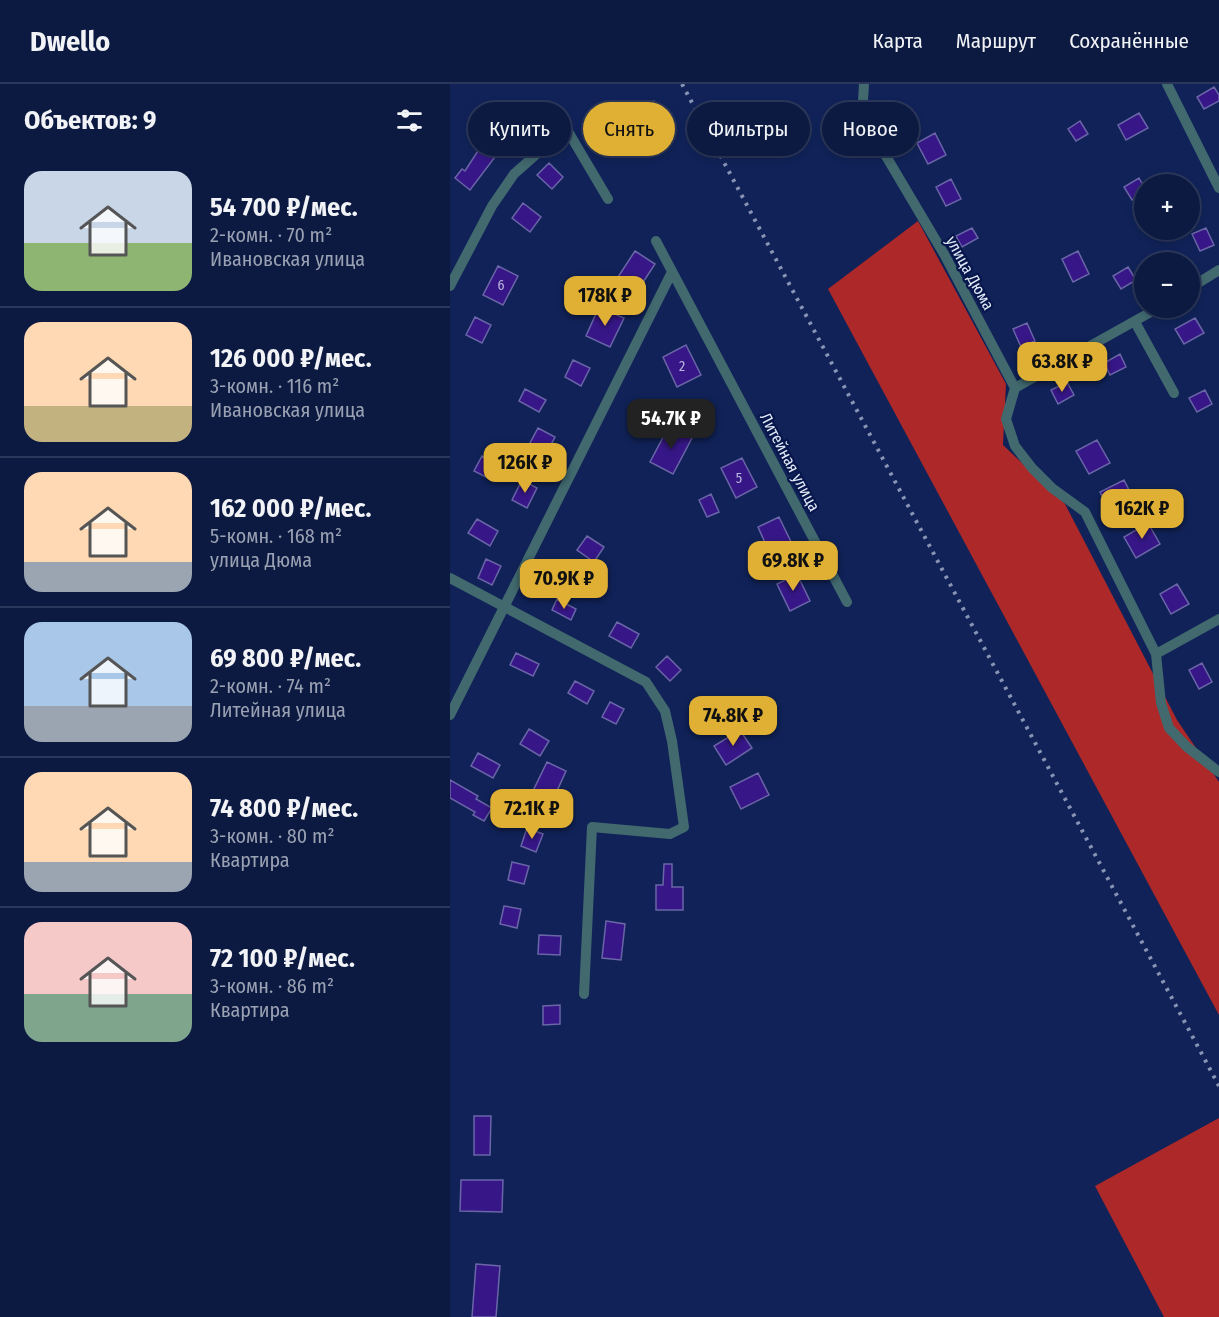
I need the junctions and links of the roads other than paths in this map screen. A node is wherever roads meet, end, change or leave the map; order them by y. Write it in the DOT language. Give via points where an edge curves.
graph roads {
  1 [pos="864,84"];
  2 [pos="1167,84"];
  3 [pos="1219,188"];
  4 [pos="608,200"];
  5 [pos="656,241"];
  6 [pos="1219,270"];
  7 [pos="672,272"];
  8 [pos="1200,282"];
  9 [pos="450,286"];
  10 [pos="1142,318"];
  11 [pos="1135,322"];
  12 [pos="1015,388"];
  13 [pos="1174,393"];
  14 [pos="450,578"];
  15 [pos="847,602"];
  16 [pos="504,607"];
  17 [pos="1219,619"];
  18 [pos="1156,654"];
  19 [pos="450,715"];
  20 [pos="1219,772"];
  21 [pos="584,994"];
  1 -- 12 [label="street, улица Дюма" via="867,124 944,254"];
  2 -- 3 [label="street"];
  4 -- 9 [label="street" via="566,128 514,174 492,206"];
  5 -- 7 [label="street, Литейная улица"];
  6 -- 8 [label="street"];
  7 -- 15 [label="street, Литейная улица"];
  7 -- 16 [label="street"];
  10 -- 11 [label="street"];
  11 -- 12 [label="street"];
  11 -- 13 [label="street"];
  12 -- 18 [label="street" via="1006,419 1015,446 1052,488 1085,512"];
  14 -- 16 [label="street"];
  16 -- 19 [label="street"];
  16 -- 21 [label="street" via="646,682 665,711 672,741 684,826 670,834 592,827"];
  17 -- 18 [label="street"];
  18 -- 20 [label="street" via="1161,704 1169,728"];
}
